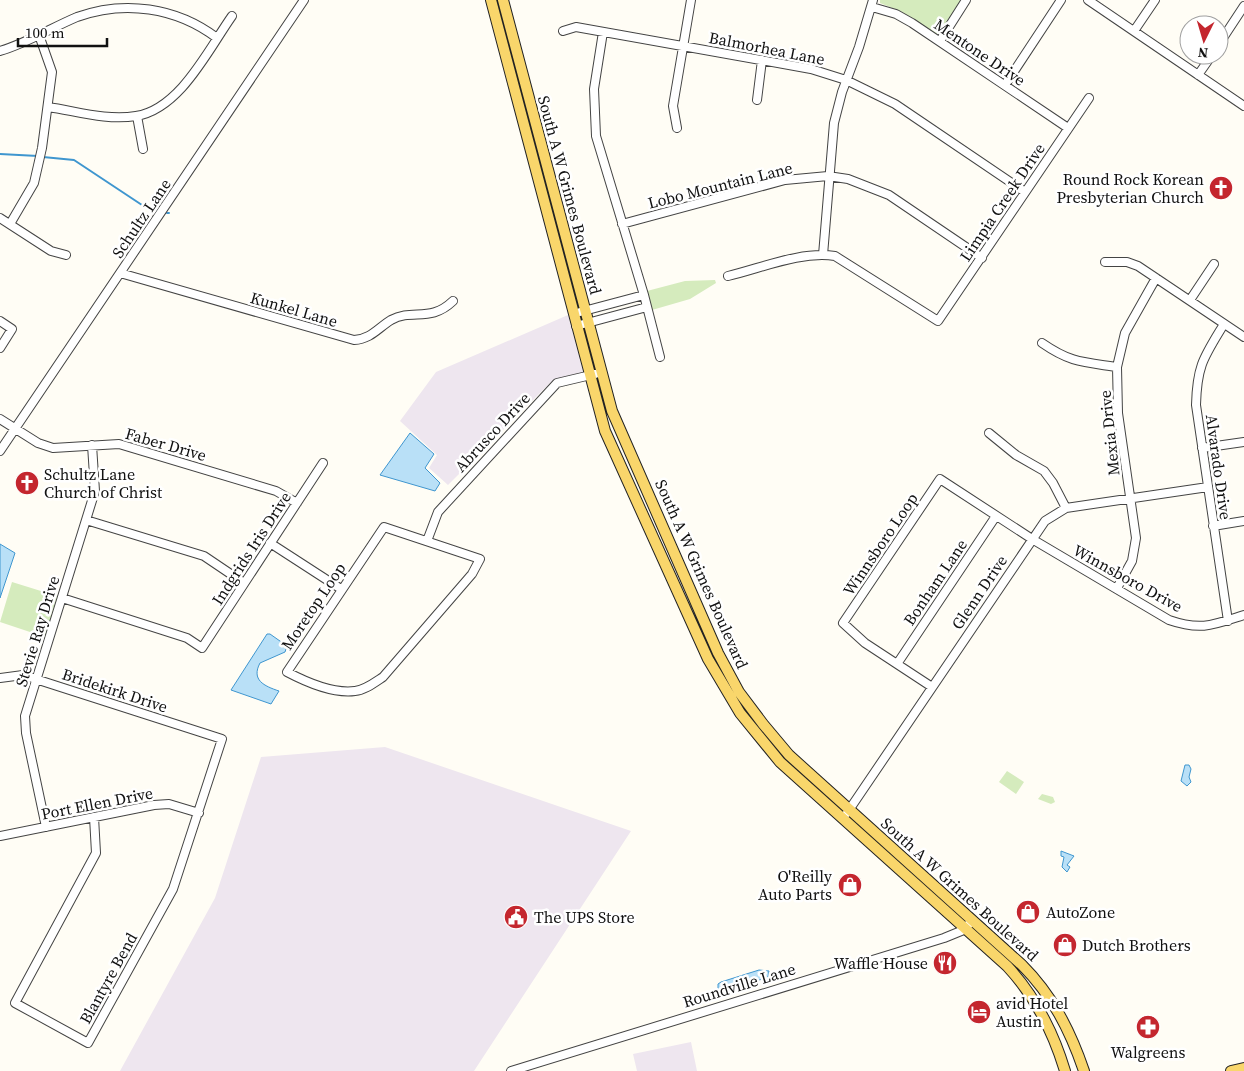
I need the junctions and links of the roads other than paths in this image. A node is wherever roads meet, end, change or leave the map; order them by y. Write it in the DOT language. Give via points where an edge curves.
graph roads {
  1 [pos="304,0"];
  2 [pos="491,0"];
  3 [pos="503,0"];
  4 [pos="690,0"];
  5 [pos="966,0"];
  6 [pos="1061,0"];
  7 [pos="1088,0"];
  8 [pos="1155,0"];
  9 [pos="111,3"];
  10 [pos="873,4"];
  11 [pos="1244,6"];
  12 [pos="232,16"];
  13 [pos="1229,29"];
  14 [pos="563,31"];
  15 [pos="1134,31"];
  16 [pos="603,32"];
  17 [pos="39,35"];
  18 [pos="217,38"];
  19 [pos="940,41"];
  20 [pos="682,46"];
  21 [pos="0,51"];
  22 [pos="517,53"];
  23 [pos="506,56"];
  24 [pos="762,60"];
  25 [pos="1205,65"];
  26 [pos="1198,75"];
  27 [pos="846,80"];
  28 [pos="1005,85"];
  29 [pos="1089,98"];
  30 [pos="757,100"];
  31 [pos="1244,106"];
  32 [pos="48,107"];
  33 [pos="137,116"];
  34 [pos="537,128"];
  35 [pos="677,128"];
  36 [pos="1068,128"];
  37 [pos="526,131"];
  38 [pos="143,149"];
  39 [pos="828,176"];
  40 [pos="1025,192"];
  41 [pos="0,218"];
  42 [pos="562,223"];
  43 [pos="10,224"];
  44 [pos="622,224"];
  45 [pos="550,226"];
  46 [pos="66,255"];
  47 [pos="823,255"];
  48 [pos="982,258"];
  49 [pos="1104,262"];
  50 [pos="1214,264"];
  51 [pos="120,273"];
  52 [pos="728,276"];
  53 [pos="1156,278"];
  54 [pos="644,295"];
  55 [pos="1190,300"];
  56 [pos="453,301"];
  57 [pos="647,307"];
  58 [pos="586,310"];
  59 [pos="573,314"];
  60 [pos="0,321"];
  61 [pos="589,323"];
  62 [pos="1224,324"];
  63 [pos="576,326"];
  64 [pos="1244,337"];
  65 [pos="1042,343"];
  66 [pos="0,348"];
  67 [pos="660,357"];
  68 [pos="1117,367"];
  69 [pos="602,372"];
  70 [pos="589,375"];
  71 [pos="0,419"];
  72 [pos="15,429"];
  73 [pos="989,433"];
  74 [pos="1244,442"];
  75 [pos="92,445"];
  76 [pos="1202,448"];
  77 [pos="0,451"];
  78 [pos="616,455"];
  79 [pos="323,464"];
  80 [pos="638,467"];
  81 [pos="1208,487"];
  82 [pos="1130,499"];
  83 [pos="297,503"];
  84 [pos="1066,508"];
  85 [pos="996,516"];
  86 [pos="86,520"];
  87 [pos="1244,521"];
  88 [pos="1214,526"];
  89 [pos="1032,539"];
  90 [pos="428,541"];
  91 [pos="270,543"];
  92 [pos="244,583"];
  93 [pos="1117,588"];
  94 [pos="341,589"];
  95 [pos="62,598"];
  96 [pos="702,615"];
  97 [pos="1244,615"];
  98 [pos="690,620"];
  99 [pos="1228,620"];
  100 [pos="897,664"];
  101 [pos="0,678"];
  102 [pos="37,679"];
  103 [pos="932,687"];
  104 [pos="735,695"];
  105 [pos="222,739"];
  106 [pos="849,809"];
  107 [pos="200,813"];
  108 [pos="94,817"];
  109 [pos="843,819"];
  110 [pos="46,827"];
  111 [pos="0,836"];
  112 [pos="969,925"];
  113 [pos="1040,1010"];
  114 [pos="1074,1046"];
  115 [pos="1244,1068"];
  116 [pos="511,1071"];
  117 [pos="1066,1071"];
  118 [pos="1084,1071"];
  119 [pos="1231,1071"];
  1 -- 51 [label="street, Schultz Lane"];
  2 -- 23 [label="main road, South A W Grimes Boulevard"];
  3 -- 22 [label="main road, South A W Grimes Boulevard"];
  4 -- 20 [label="street"];
  5 -- 19 [label="street"];
  6 -- 28 [label="street"];
  7 -- 15 [label="street"];
  8 -- 15 [label="street"];
  9 -- 17 [label="street"];
  9 -- 18 [label="street" via="173,14"];
  10 -- 19 [label="street, Mentone Drive"];
  10 -- 27 [label="street"];
  11 -- 13 [label="street"];
  12 -- 18 [label="street"];
  14 -- 16 [label="street, Balmorhea Lane" via="576,27"];
  15 -- 26 [label="street"];
  16 -- 20 [label="street, Balmorhea Lane"];
  16 -- 44 [label="street" via="594,89 596,136"];
  17 -- 21 [label="street"];
  17 -- 32 [label="street" via="52,72"];
  18 -- 33 [label="street" via="180,91 158,108"];
  19 -- 28 [label="street, Mentone Drive"];
  20 -- 24 [label="street, Balmorhea Lane"];
  20 -- 35 [label="street" via="674,106"];
  22 -- 23 [label="main road"];
  22 -- 34 [label="main road, South A W Grimes Boulevard"];
  23 -- 37 [label="main road, South A W Grimes Boulevard"];
  24 -- 27 [label="street, Balmorhea Lane" via="811,69"];
  24 -- 30 [label="street"];
  25 -- 26 [label="street"];
  26 -- 31 [label="street"];
  27 -- 39 [label="street" via="834,123"];
  27 -- 40 [label="street, Balmorhea Lane" via="895,104"];
  28 -- 36 [label="street, Mentone Drive"];
  29 -- 36 [label="street, Limpia Creek Drive"];
  32 -- 33 [label="street" via="106,116"];
  32 -- 43 [label="street" via="38,168 30,192"];
  33 -- 38 [label="street"];
  34 -- 37 [label="main road"];
  34 -- 42 [label="main road, South A W Grimes Boulevard"];
  36 -- 40 [label="street, Limpia Creek Drive"];
  37 -- 45 [label="main road, South A W Grimes Boulevard"];
  39 -- 44 [label="street, Lobo Mountain Lane" via="785,180"];
  39 -- 47 [label="street"];
  39 -- 48 [label="street, Lobo Mountain Lane" via="848,179 889,194"];
  40 -- 48 [label="street, Limpia Creek Drive"];
  41 -- 43 [label="street"];
  42 -- 45 [label="main road"];
  42 -- 58 [label="main road, South A W Grimes Boulevard"];
  43 -- 46 [label="street" via="51,251"];
  44 -- 54 [label="street"];
  45 -- 59 [label="main road, South A W Grimes Boulevard"];
  47 -- 48 [label="street, Limpia Creek Drive" via="835,256 852,265 938,321"];
  47 -- 52 [label="street" via="806,256"];
  49 -- 53 [label="street" via="1127,262"];
  50 -- 55 [label="street"];
  51 -- 56 [label="street, Kunkel Lane" via="354,340 375,334 392,320 433,314"];
  51 -- 72 [label="street, Schultz Lane"];
  53 -- 55 [label="street"];
  53 -- 68 [label="street, Mexia Drive" via="1126,333"];
  54 -- 57 [label="street"];
  54 -- 58 [label="street"];
  55 -- 62 [label="street"];
  57 -- 61 [label="street"];
  57 -- 67 [label="street"];
  58 -- 59 [label="street"];
  58 -- 61 [label="main road, South A W Grimes Boulevard"];
  59 -- 63 [label="main road, South A W Grimes Boulevard"];
  60 -- 66 [label="street" via="12,329"];
  61 -- 63 [label="street"];
  61 -- 69 [label="main road, South A W Grimes Boulevard"];
  62 -- 64 [label="street"];
  62 -- 76 [label="street, Alvarado Drive" via="1198,370 1196,406"];
  63 -- 70 [label="main road, South A W Grimes Boulevard"];
  65 -- 68 [label="street" via="1076,361"];
  68 -- 82 [label="street, Mexia Drive" via="1118,413"];
  69 -- 70 [label="street, Abrusco Drive"];
  69 -- 80 [label="main road, South A W Grimes Boulevard" via="612,410"];
  70 -- 78 [label="main road, South A W Grimes Boulevard"];
  70 -- 90 [label="street, Abrusco Drive" via="557,383 438,512"];
  71 -- 72 [label="street, Faber Drive"];
  72 -- 75 [label="street, Faber Drive" via="53,448"];
  72 -- 77 [label="street, Schultz Lane"];
  73 -- 84 [label="street" via="1016,455 1044,471"];
  74 -- 76 [label="street"];
  75 -- 83 [label="street, Faber Drive" via="119,444 276,491"];
  75 -- 86 [label="street, Stevie Ray Drive" via="96,484"];
  76 -- 81 [label="street, Alvarado Drive"];
  78 -- 80 [label="main road" via="629,459"];
  78 -- 98 [label="main road, South A W Grimes Boulevard"];
  79 -- 83 [label="street, Indgrids Iris Drive"];
  80 -- 96 [label="main road, South A W Grimes Boulevard"];
  81 -- 82 [label="street, Glenn Drive"];
  81 -- 88 [label="street, Alvarado Drive"];
  82 -- 84 [label="street, Glenn Drive"];
  82 -- 93 [label="street, Mexia Drive" via="1135,550"];
  83 -- 91 [label="street, Indgrids Iris Drive"];
  84 -- 89 [label="street, Glenn Drive" via="1045,521"];
  85 -- 89 [label="street, Winnsboro Loop"];
  85 -- 100 [label="street, Bonham Lane"];
  85 -- 100 [label="street, Winnsboro Loop" via="940,479 843,623 865,643"];
  86 -- 92 [label="street" via="204,556"];
  86 -- 95 [label="street, Stevie Ray Drive"];
  87 -- 88 [label="street"];
  88 -- 99 [label="street, Alvarado Drive"];
  89 -- 93 [label="street, Winnsboro Drive"];
  89 -- 103 [label="street, Glenn Drive"];
  90 -- 94 [label="street, Moretop Loop" via="384,527"];
  90 -- 94 [label="street, Moretop Loop" via="480,559 472,574 383,676 356,691 336,690 287,672"];
  91 -- 92 [label="street, Indgrids Iris Drive"];
  91 -- 94 [label="street"];
  92 -- 95 [label="street, Indgrids Iris Drive" via="202,648 187,638"];
  93 -- 99 [label="street, Winnsboro Drive" via="1169,620 1189,627"];
  95 -- 102 [label="street, Stevie Ray Drive"];
  96 -- 98 [label="main road"];
  96 -- 104 [label="main road, South A W Grimes Boulevard"];
  97 -- 99 [label="street, Winnsboro Drive"];
  98 -- 104 [label="main road, South A W Grimes Boulevard" via="708,659"];
  100 -- 103 [label="street, Winnsboro Loop"];
  101 -- 102 [label="street, Bridekirk Drive" via="16,674"];
  102 -- 105 [label="street, Bridekirk Drive"];
  102 -- 110 [label="street, Stevie Ray Drive" via="25,724"];
  103 -- 106 [label="street, Glenn Drive"];
  104 -- 106 [label="main road, South A W Grimes Boulevard" via="789,755"];
  104 -- 109 [label="main road, South A W Grimes Boulevard" via="759,739"];
  105 -- 107 [label="street, Blantyre Bend"];
  106 -- 109 [label="street, Glenn Drive"];
  106 -- 112 [label="main road, South A W Grimes Boulevard"];
  107 -- 108 [label="street, Port Ellen Drive" via="170,804"];
  107 -- 108 [label="street, Blantyre Bend" via="173,889 88,1043 15,1003 96,853"];
  108 -- 110 [label="street, Port Ellen Drive"];
  109 -- 112 [label="main road, South A W Grimes Boulevard"];
  110 -- 111 [label="street, Port Ellen Drive"];
  112 -- 113 [label="main road, South A W Grimes Boulevard" via="1023,984"];
  112 -- 114 [label="main road, South A W Grimes Boulevard" via="1022,965 1043,987 1062,1017"];
  112 -- 116 [label="street, Roundville Lane" via="944,938"];
  113 -- 114 [label="main road" via="1056,1018 1067,1040"];
  113 -- 117 [label="main road, South A W Grimes Boulevard"];
  114 -- 118 [label="main road, South A W Grimes Boulevard"];
  115 -- 119 [label="main road"];
}
